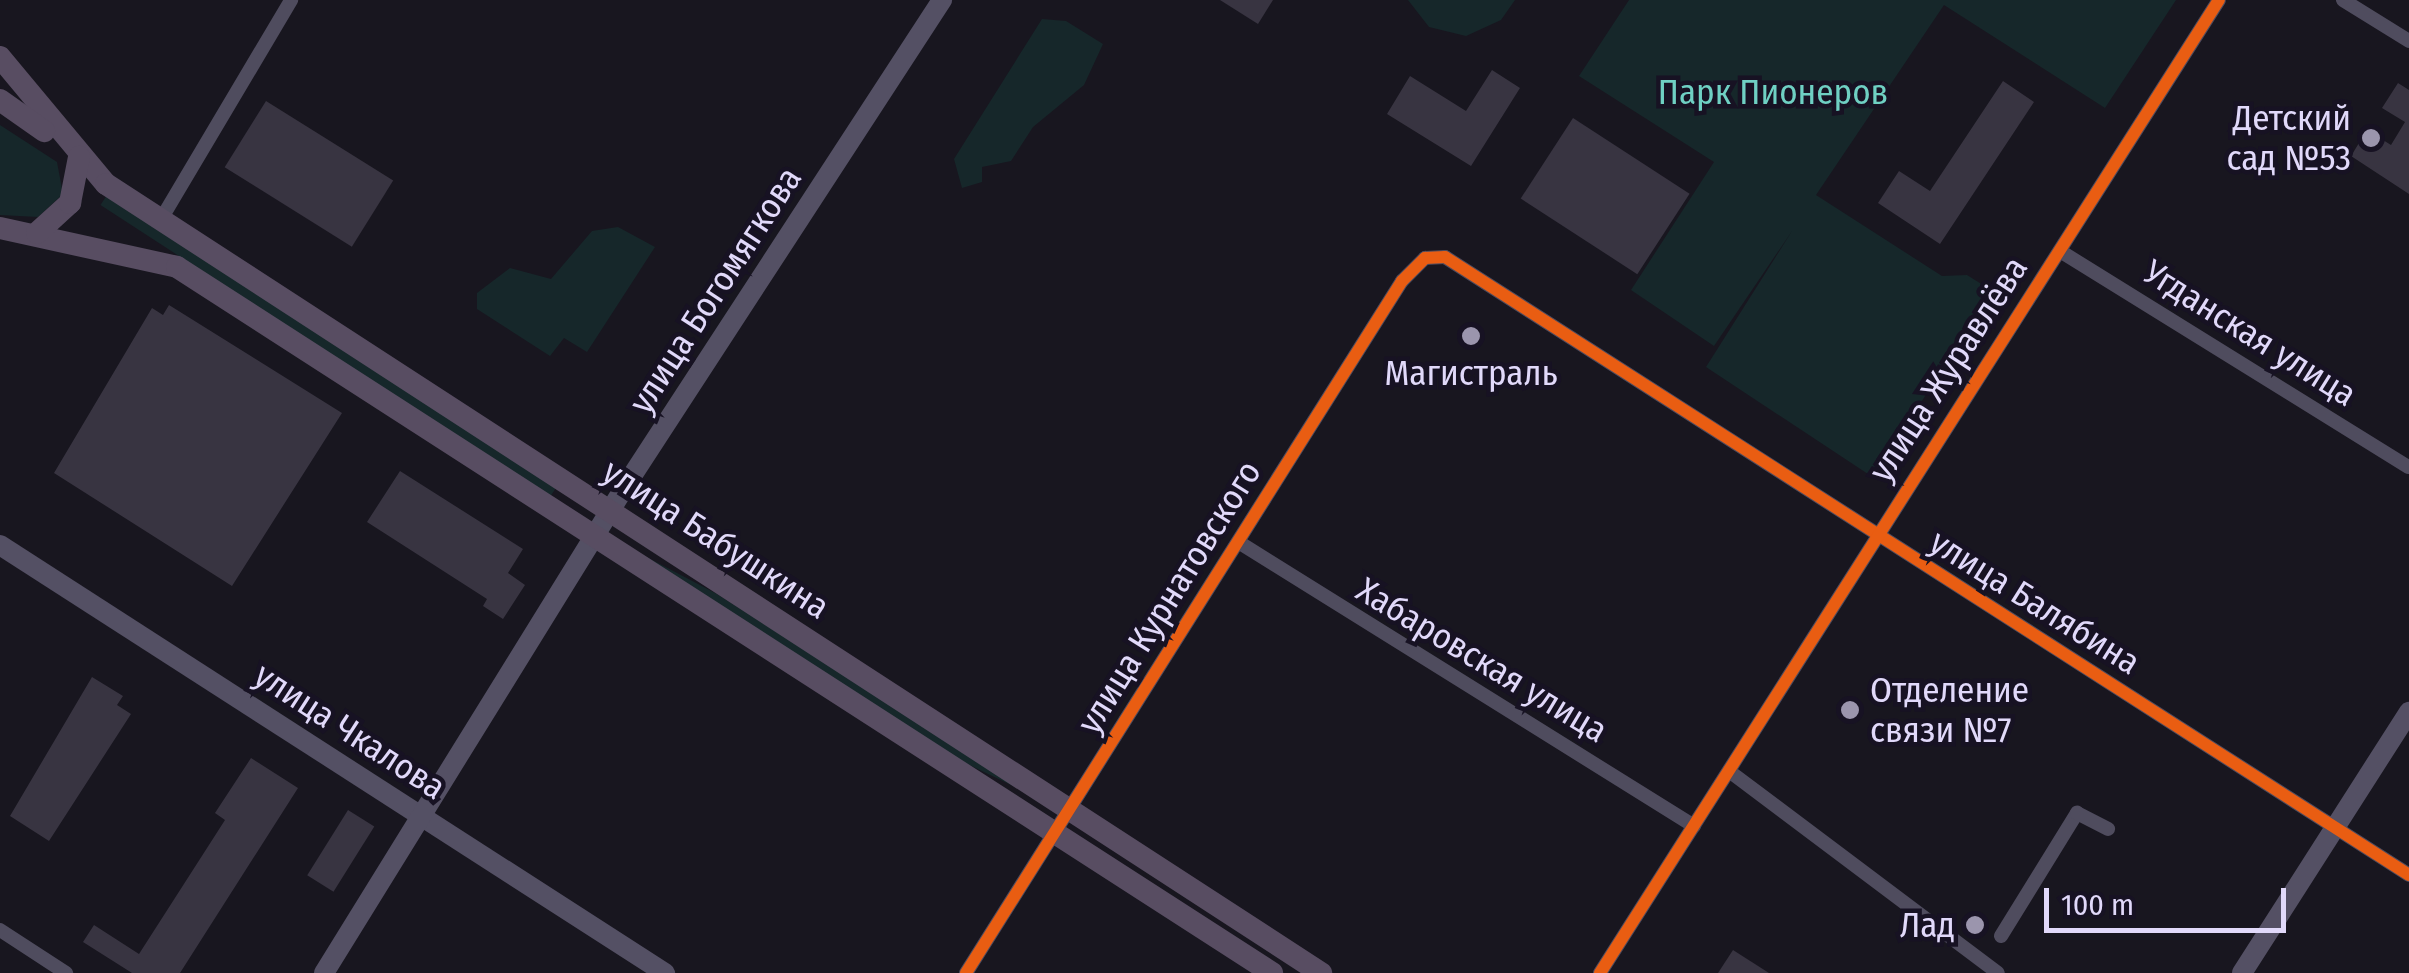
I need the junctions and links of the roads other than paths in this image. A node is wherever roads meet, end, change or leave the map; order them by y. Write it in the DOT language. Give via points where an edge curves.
graph roads {
  1 [pos="292,0"];
  2 [pos="942,0"];
  3 [pos="2219,0"];
  4 [pos="2344,0"];
  5 [pos="2409,41"];
  6 [pos="0,57"];
  7 [pos="0,100"];
  8 [pos="79,157"];
  9 [pos="160,221"];
  10 [pos="2,231"];
  11 [pos="37,233"];
  12 [pos="2060,250"];
  13 [pos="1426,258"];
  14 [pos="2409,467"];
  15 [pos="610,512"];
  16 [pos="596,534"];
  17 [pos="1876,538"];
  18 [pos="1240,543"];
  19 [pos="0,545"];
  20 [pos="2409,712"];
  21 [pos="1729,772"];
  22 [pos="1070,809"];
  23 [pos="422,816"];
  24 [pos="1694,826"];
  25 [pos="2335,828"];
  26 [pos="2108,829"];
  27 [pos="1054,833"];
  28 [pos="2409,875"];
  29 [pos="0,930"];
  30 [pos="2001,936"];
  31 [pos="66,973"];
  32 [pos="324,973"];
  33 [pos="664,973"];
  34 [pos="966,973"];
  35 [pos="1272,973"];
  36 [pos="1321,973"];
  37 [pos="1600,973"];
  38 [pos="1998,973"];
  39 [pos="2242,973"];
  1 -- 9 [label="street"];
  2 -- 15 [label="main road, улица Богомягкова"];
  3 -- 12 [label="street, улица Журавлёва"];
  4 -- 5 [label="street"];
  6 -- 8 [label="main road"];
  7 -- 8 [label="main road"];
  8 -- 9 [label="main road, улица Бабушкина"];
  8 -- 11 [label="main road" via="70,203"];
  9 -- 15 [label="main road, улица Бабушкина"];
  10 -- 11 [label="main road, улица Бабушкина"];
  11 -- 16 [label="main road, улица Бабушкина" via="176,267"];
  12 -- 14 [label="street, Угданская улица"];
  12 -- 17 [label="street, улица Журавлёва"];
  13 -- 17 [label="street, улица Балябина" via="1445,257"];
  13 -- 18 [label="street, улица Курнатовского" via="1402,281"];
  15 -- 16 [label="main road, улица Богомягкова"];
  15 -- 22 [label="main road, улица Бабушкина"];
  16 -- 23 [label="main road, улица Богомягкова"];
  16 -- 27 [label="main road, улица Бабушкина"];
  17 -- 21 [label="street, улица Журавлёва"];
  17 -- 25 [label="street, улица Балябина"];
  18 -- 22 [label="street, улица Курнатовского"];
  18 -- 24 [label="street, Хабаровская улица"];
  19 -- 23 [label="main road, улица Чкалова"];
  20 -- 25 [label="main road"];
  21 -- 24 [label="street, улица Журавлёва"];
  21 -- 38 [label="street"];
  22 -- 27 [label="street, улица Курнатовского"];
  22 -- 36 [label="main road, улица Бабушкина"];
  23 -- 32 [label="main road, улица Богомягкова"];
  23 -- 33 [label="main road, улица Чкалова"];
  24 -- 37 [label="street, улица Журавлёва"];
  25 -- 28 [label="street, улица Балябина"];
  25 -- 39 [label="main road"];
  26 -- 30 [label="street" via="2077,813"];
  27 -- 34 [label="street, улица Курнатовского"];
  27 -- 35 [label="main road, улица Бабушкина"];
  29 -- 31 [label="street"];
}
